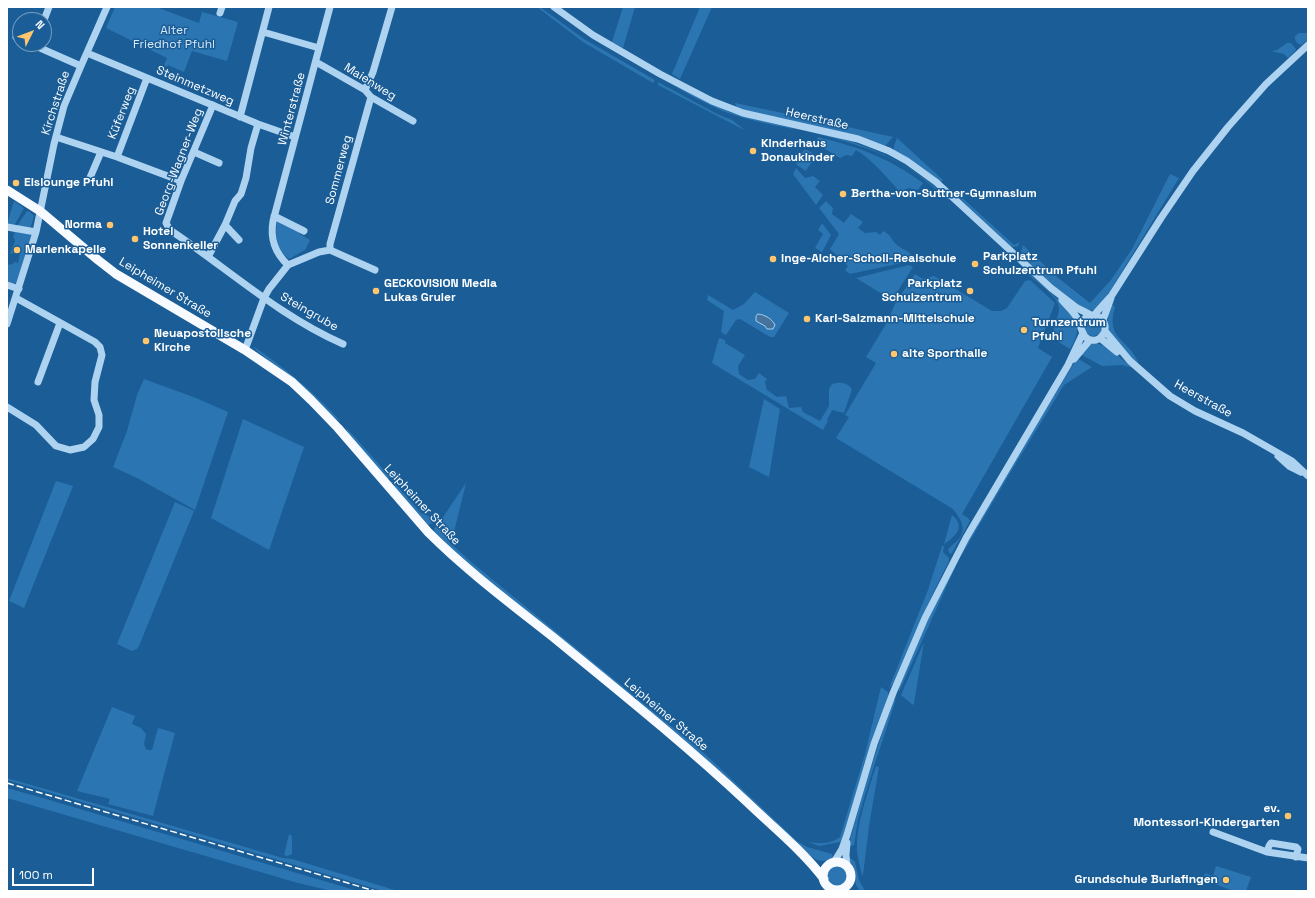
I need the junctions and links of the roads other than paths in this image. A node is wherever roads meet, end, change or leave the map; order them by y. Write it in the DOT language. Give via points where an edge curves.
graph roads {
  1 [pos="107,7"];
  2 [pos="269,7"];
  3 [pos="330,7"];
  4 [pos="392,7"];
  5 [pos="554,7"];
  6 [pos="263,32"];
  7 [pos="1308,46"];
  8 [pos="319,48"];
  9 [pos="49,52"];
  10 [pos="87,53"];
  11 [pos="316,62"];
  12 [pos="81,66"];
  13 [pos="147,78"];
  14 [pos="365,90"];
  15 [pos="371,96"];
  16 [pos="213,105"];
  17 [pos="240,117"];
  18 [pos="413,121"];
  19 [pos="258,124"];
  20 [pos="56,137"];
  21 [pos="295,137"];
  22 [pos="101,152"];
  23 [pos="194,152"];
  24 [pos="118,157"];
  25 [pos="219,163"];
  26 [pos="89,180"];
  27 [pos="181,181"];
  28 [pos="7,190"];
  29 [pos="40,211"];
  30 [pos="274,216"];
  31 [pos="225,225"];
  32 [pos="7,227"];
  33 [pos="304,231"];
  34 [pos="36,232"];
  35 [pos="239,240"];
  36 [pos="330,250"];
  37 [pos="208,257"];
  38 [pos="288,265"];
  39 [pos="375,270"];
  40 [pos="7,285"];
  41 [pos="1051,288"];
  42 [pos="19,289"];
  43 [pos="1112,296"];
  44 [pos="16,298"];
  45 [pos="264,298"];
  46 [pos="1092,315"];
  47 [pos="1104,320"];
  48 [pos="60,323"];
  49 [pos="7,324"];
  50 [pos="1081,326"];
  51 [pos="1105,331"];
  52 [pos="1083,333"];
  53 [pos="1100,338"];
  54 [pos="1090,340"];
  55 [pos="343,344"];
  56 [pos="245,350"];
  57 [pos="1130,361"];
  58 [pos="1068,365"];
  59 [pos="38,382"];
  60 [pos="7,407"];
  61 [pos="1270,449"];
  62 [pos="1213,832"];
  63 [pos="848,835"];
  64 [pos="806,858"];
  65 [pos="1308,858"];
  66 [pos="832,863"];
  67 [pos="847,865"];
  68 [pos="824,879"];
  69 [pos="850,880"];
  70 [pos="841,890"];
  71 [pos="856,891"];
  1 -- 10 [label="street, Kirchstraße"];
  2 -- 6 [label="street"];
  3 -- 8 [label="street, Winterstraße"];
  4 -- 14 [label="street" via="373,72"];
  5 -- 41 [label="street, Heerstraße" via="594,35 712,101 744,113 858,139 906,161 936,182"];
  6 -- 8 [label="street"];
  6 -- 17 [label="street"];
  7 -- 43 [label="street" via="1266,84 1193,171"];
  8 -- 11 [label="street, Winterstraße"];
  9 -- 12 [label="street"];
  10 -- 12 [label="street, Kirchstraße"];
  10 -- 13 [label="street, Steinmetzweg"];
  11 -- 14 [label="street, Maienweg"];
  11 -- 21 [label="street, Winterstraße"];
  12 -- 20 [label="street, Kirchstraße" via="64,106"];
  13 -- 16 [label="street, Steinmetzweg"];
  13 -- 24 [label="street, Küferweg"];
  14 -- 15 [label="street, Maienweg"];
  15 -- 18 [label="street, Maienweg"];
  15 -- 36 [label="street, Sommerweg"];
  16 -- 17 [label="street, Steinmetzweg"];
  16 -- 23 [label="street, Georg-Wagner-Weg"];
  17 -- 19 [label="street, Steinmetzweg"];
  19 -- 21 [label="street, Steinmetzweg"];
  19 -- 31 [label="street" via="243,188"];
  20 -- 22 [label="street"];
  20 -- 29 [label="street, Kirchstraße"];
  21 -- 30 [label="street, Winterstraße"];
  22 -- 24 [label="street"];
  22 -- 26 [label="street"];
  23 -- 25 [label="street"];
  23 -- 27 [label="street, Georg-Wagner-Weg"];
  24 -- 27 [label="street"];
  27 -- 37 [label="street, Georg-Wagner-Weg" via="166,223 170,230"];
  28 -- 29 [label="main road, Leipheimer Straße"];
  29 -- 34 [label="street, Kirchstraße"];
  29 -- 56 [label="main road, Leipheimer Straße" via="116,274"];
  30 -- 33 [label="street"];
  30 -- 38 [label="street, Winterstraße" via="271,233 277,250"];
  31 -- 35 [label="street"];
  31 -- 37 [label="street"];
  32 -- 34 [label="street"];
  34 -- 42 [label="street, Kirchstraße"];
  36 -- 38 [label="street"];
  36 -- 39 [label="street"];
  37 -- 45 [label="street, Georg-Wagner-Weg"];
  38 -- 45 [label="street"];
  40 -- 42 [label="street"];
  41 -- 46 [label="street, Heerstraße" via="1077,308"];
  41 -- 50 [label="street, Heerstraße" via="1076,316"];
  42 -- 44 [label="street, Kirchstraße"];
  43 -- 46 [label="street"];
  43 -- 47 [label="street"];
  44 -- 48 [label="street"];
  44 -- 49 [label="street, Kirchstraße"];
  45 -- 55 [label="street, Steingrube" via="320,333"];
  45 -- 56 [label="street"];
  46 -- 47 [label="street" via="1100,316"];
  46 -- 50 [label="street" via="1084,319"];
  47 -- 51 [label="street"];
  48 -- 59 [label="street"];
  48 -- 60 [label="street" via="100,347 102,355 95,382 94,400 99,415 99,427 93,439 84,447 70,450 59,448 36,425"];
  50 -- 52 [label="street, Heerstraße"];
  51 -- 53 [label="street"];
  51 -- 57 [label="street, Heerstraße"];
  52 -- 54 [label="street"];
  52 -- 58 [label="street"];
  53 -- 54 [label="street"];
  53 -- 57 [label="street, Heerstraße"];
  54 -- 58 [label="street"];
  56 -- 64 [label="main road, Leipheimer Straße" via="308,396 445,549 708,766"];
  57 -- 61 [label="street, Heerstraße" via="1182,403"];
  58 -- 63 [label="street" via="966,538 925,618 874,744"];
  61 -- 61 [label="street, Heerstraße" via="1292,468 1308,476 1292,461"];
  62 -- 65 [label="street" via="1267,852 1271,844 1296,847 1296,857"];
  63 -- 66 [label="street"];
  63 -- 67 [label="street"];
  64 -- 66 [label="main road, Leipheimer Straße" via="820,865"];
  64 -- 68 [label="main road, Leipheimer Straße"];
  66 -- 67 [label="main road" via="841,862"];
  66 -- 68 [label="main road" via="824,872"];
  67 -- 69 [label="main road" via="851,873"];
  68 -- 70 [label="main road" via="830,887"];
  69 -- 70 [label="main road"];
  69 -- 71 [label="main road"];
}
